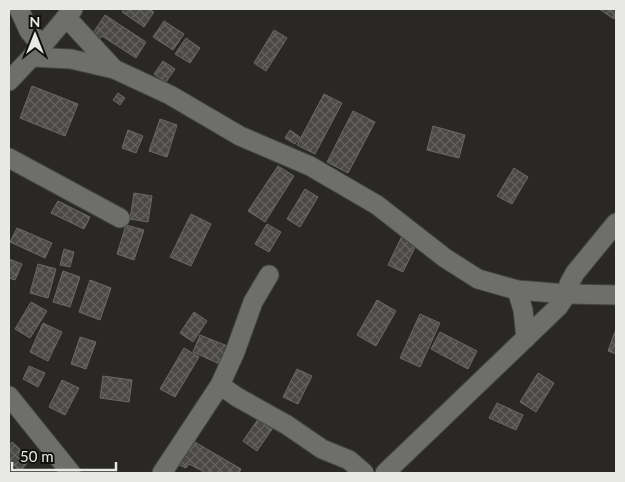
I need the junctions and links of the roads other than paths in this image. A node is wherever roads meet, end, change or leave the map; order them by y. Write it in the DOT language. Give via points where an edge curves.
graph roads {
  1 [pos="19,9"];
  2 [pos="71,11"];
  3 [pos="37,51"];
  4 [pos="114,69"];
  5 [pos="9,81"];
  6 [pos="9,158"];
  7 [pos="120,218"];
  8 [pos="616,223"];
  9 [pos="269,275"];
  10 [pos="517,290"];
  11 [pos="567,294"];
  12 [pos="616,295"];
  13 [pos="526,338"];
  14 [pos="220,385"];
  15 [pos="9,396"];
  16 [pos="70,473"];
  17 [pos="162,473"];
  18 [pos="364,473"];
  19 [pos="385,473"];
  1 -- 3 [label="street"];
  2 -- 3 [label="street"];
  2 -- 4 [label="street"];
  3 -- 4 [label="street"];
  3 -- 5 [label="street"];
  4 -- 10 [label="street" via="170,95 240,136 310,166 377,205 445,258 478,279"];
  6 -- 7 [label="street"];
  8 -- 11 [label="street" via="575,273"];
  9 -- 14 [label="street" via="253,302"];
  10 -- 11 [label="street"];
  10 -- 13 [label="street"];
  11 -- 12 [label="street"];
  11 -- 13 [label="street"];
  13 -- 19 [label="street"];
  14 -- 17 [label="street"];
  14 -- 18 [label="street" via="322,449 349,460"];
  15 -- 16 [label="street"];
}
